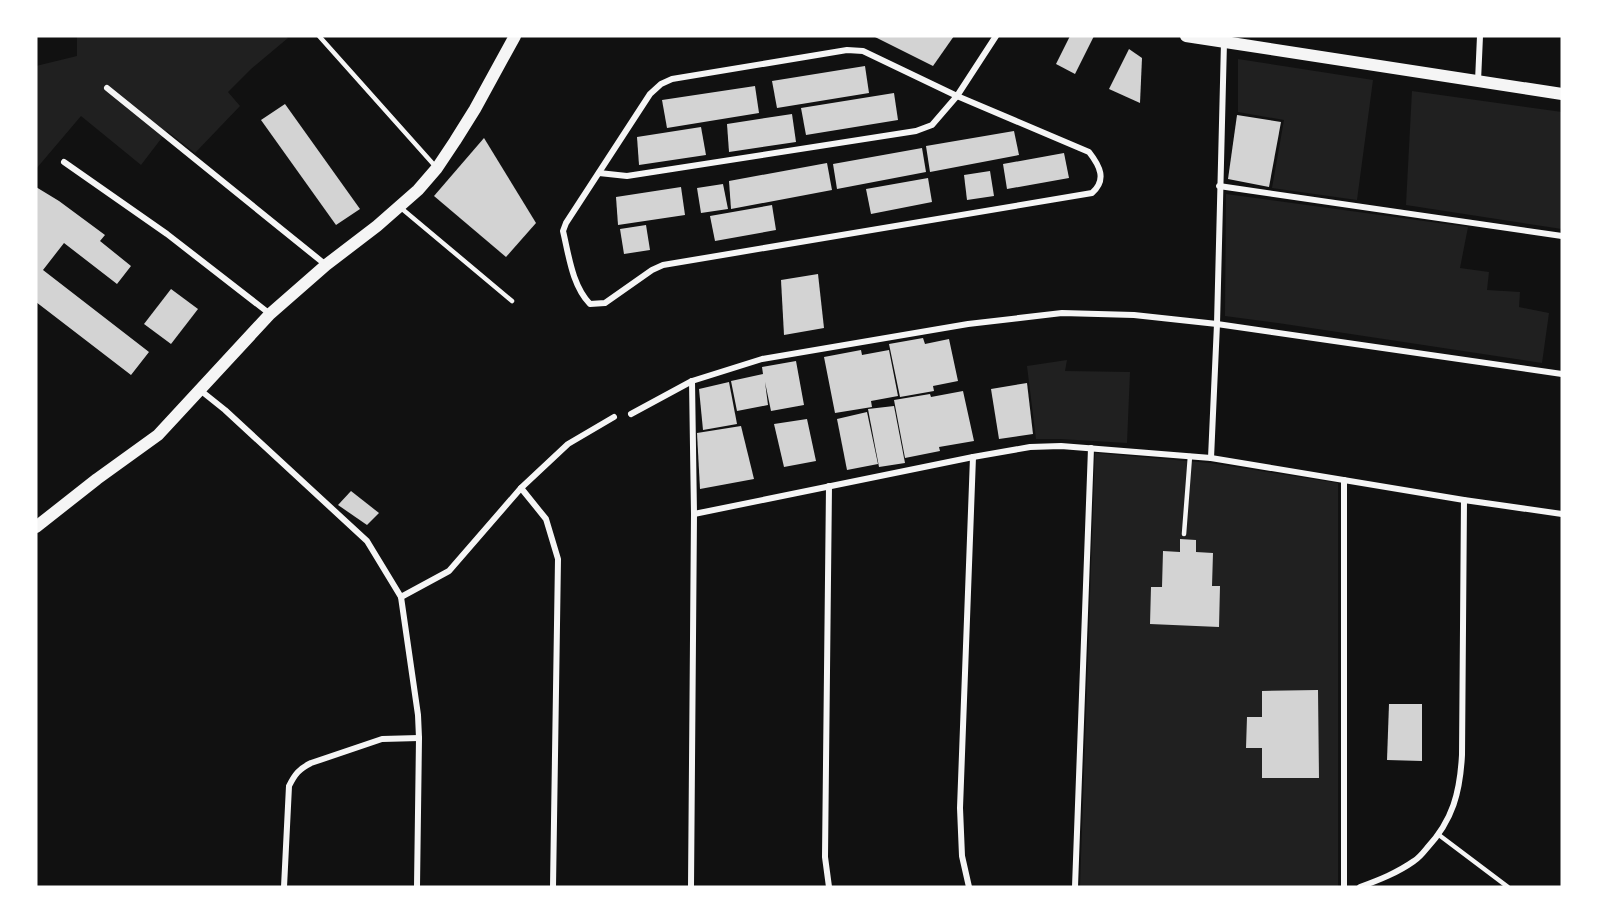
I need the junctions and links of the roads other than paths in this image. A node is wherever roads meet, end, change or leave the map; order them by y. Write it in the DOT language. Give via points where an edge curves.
graph roads {
  1 [pos="319,36"];
  2 [pos="514,36"];
  3 [pos="996,36"];
  4 [pos="1186,36"];
  5 [pos="1480,36"];
  6 [pos="1204,37"];
  7 [pos="1224,42"];
  8 [pos="1478,81"];
  9 [pos="107,88"];
  10 [pos="1562,94"];
  11 [pos="957,96"];
  12 [pos="63,162"];
  13 [pos="437,168"];
  14 [pos="599,173"];
  15 [pos="1219,186"];
  16 [pos="399,206"];
  17 [pos="1562,236"];
  18 [pos="326,265"];
  19 [pos="512,301"];
  20 [pos="270,314"];
  21 [pos="1217,324"];
  22 [pos="1562,374"];
  23 [pos="692,381"];
  24 [pos="200,389"];
  25 [pos="632,414"];
  26 [pos="614,417"];
  27 [pos="1091,448"];
  28 [pos="1190,456"];
  29 [pos="973,457"];
  30 [pos="1211,458"];
  31 [pos="1344,480"];
  32 [pos="829,486"];
  33 [pos="521,488"];
  34 [pos="1464,500"];
  35 [pos="694,513"];
  36 [pos="1562,514"];
  37 [pos="36,527"];
  38 [pos="1184,534"];
  39 [pos="400,597"];
  40 [pos="419,738"];
  41 [pos="1439,835"];
  42 [pos="284,887"];
  43 [pos="417,887"];
  44 [pos="553,887"];
  45 [pos="691,887"];
  46 [pos="829,887"];
  47 [pos="969,887"];
  48 [pos="1075,887"];
  49 [pos="1344,887"];
  50 [pos="1360,887"];
  51 [pos="1508,887"];
  1 -- 13 [label="lane"];
  2 -- 13 [label="main road" via="475,109"];
  3 -- 11 [label="street"];
  4 -- 6 [label="main road"];
  5 -- 8 [label="street"];
  6 -- 7 [label="main road"];
  7 -- 8 [label="main road"];
  7 -- 15 [label="street"];
  8 -- 10 [label="main road"];
  9 -- 18 [label="street"];
  11 -- 14 [label="street" via="932,125 916,131 627,176"];
  11 -- 14 [label="street" via="863,51 847,50 672,79 650,94"];
  11 -- 14 [label="street" via="1089,152 1098,163 1098,188 1092,193 663,265 605,303 590,304 577,286 563,231"];
  12 -- 20 [label="street" via="167,234"];
  13 -- 16 [label="main road"];
  15 -- 17 [label="street"];
  15 -- 21 [label="street"];
  16 -- 18 [label="main road"];
  16 -- 19 [label="lane"];
  18 -- 20 [label="main road"];
  20 -- 24 [label="main road"];
  21 -- 22 [label="street"];
  21 -- 23 [label="street" via="1134,315 1062,313 968,324 762,359"];
  21 -- 30 [label="street"];
  23 -- 25 [label="street"];
  23 -- 35 [label="street"];
  24 -- 37 [label="main road" via="158,435"];
  24 -- 39 [label="street" via="367,541"];
  26 -- 33 [label="street" via="568,444"];
  27 -- 28 [label="street"];
  27 -- 29 [label="street" via="1030,447"];
  27 -- 48 [label="street"];
  28 -- 30 [label="street"];
  28 -- 38 [label="lane"];
  29 -- 32 [label="street"];
  29 -- 47 [label="street" via="960,808 962,856"];
  30 -- 31 [label="street"];
  31 -- 34 [label="street"];
  31 -- 49 [label="street"];
  32 -- 35 [label="street"];
  32 -- 46 [label="street" via="825,857"];
  33 -- 39 [label="street" via="449,571"];
  33 -- 44 [label="street" via="546,519 558,559"];
  34 -- 36 [label="street"];
  34 -- 41 [label="street" via="1460,780 1454,806"];
  35 -- 45 [label="street"];
  39 -- 40 [label="street"];
  40 -- 42 [label="street" via="382,739 300,768 289,786"];
  40 -- 43 [label="street"];
  41 -- 50 [label="street" via="1417,860 1389,877"];
  41 -- 51 [label="lane"];
}
